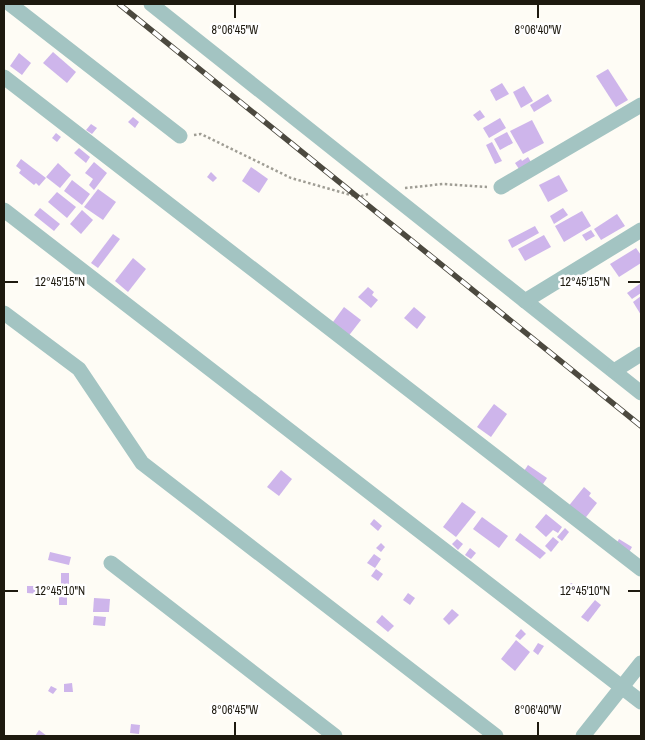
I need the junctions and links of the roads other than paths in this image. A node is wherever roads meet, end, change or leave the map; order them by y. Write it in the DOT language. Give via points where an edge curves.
graph roads {
  1 [pos="10,4"];
  2 [pos="151,4"];
  3 [pos="4,77"];
  4 [pos="641,105"];
  5 [pos="180,136"];
  6 [pos="501,188"];
  7 [pos="4,210"];
  8 [pos="641,230"];
  9 [pos="525,301"];
  10 [pos="4,313"];
  11 [pos="641,354"];
  12 [pos="614,371"];
  13 [pos="641,393"];
  14 [pos="111,563"];
  15 [pos="641,569"];
  16 [pos="641,662"];
  17 [pos="622,688"];
  18 [pos="641,702"];
  19 [pos="335,736"];
  20 [pos="496,736"];
  21 [pos="584,736"];
  1 -- 5 [label="street"];
  2 -- 9 [label="street"];
  3 -- 15 [label="street"];
  4 -- 6 [label="street"];
  7 -- 17 [label="street"];
  8 -- 9 [label="street"];
  9 -- 12 [label="street"];
  10 -- 20 [label="street" via="79,369 142,463"];
  11 -- 12 [label="street"];
  12 -- 13 [label="street"];
  14 -- 19 [label="street"];
  16 -- 17 [label="street"];
  17 -- 18 [label="street"];
  17 -- 21 [label="street"];
}
